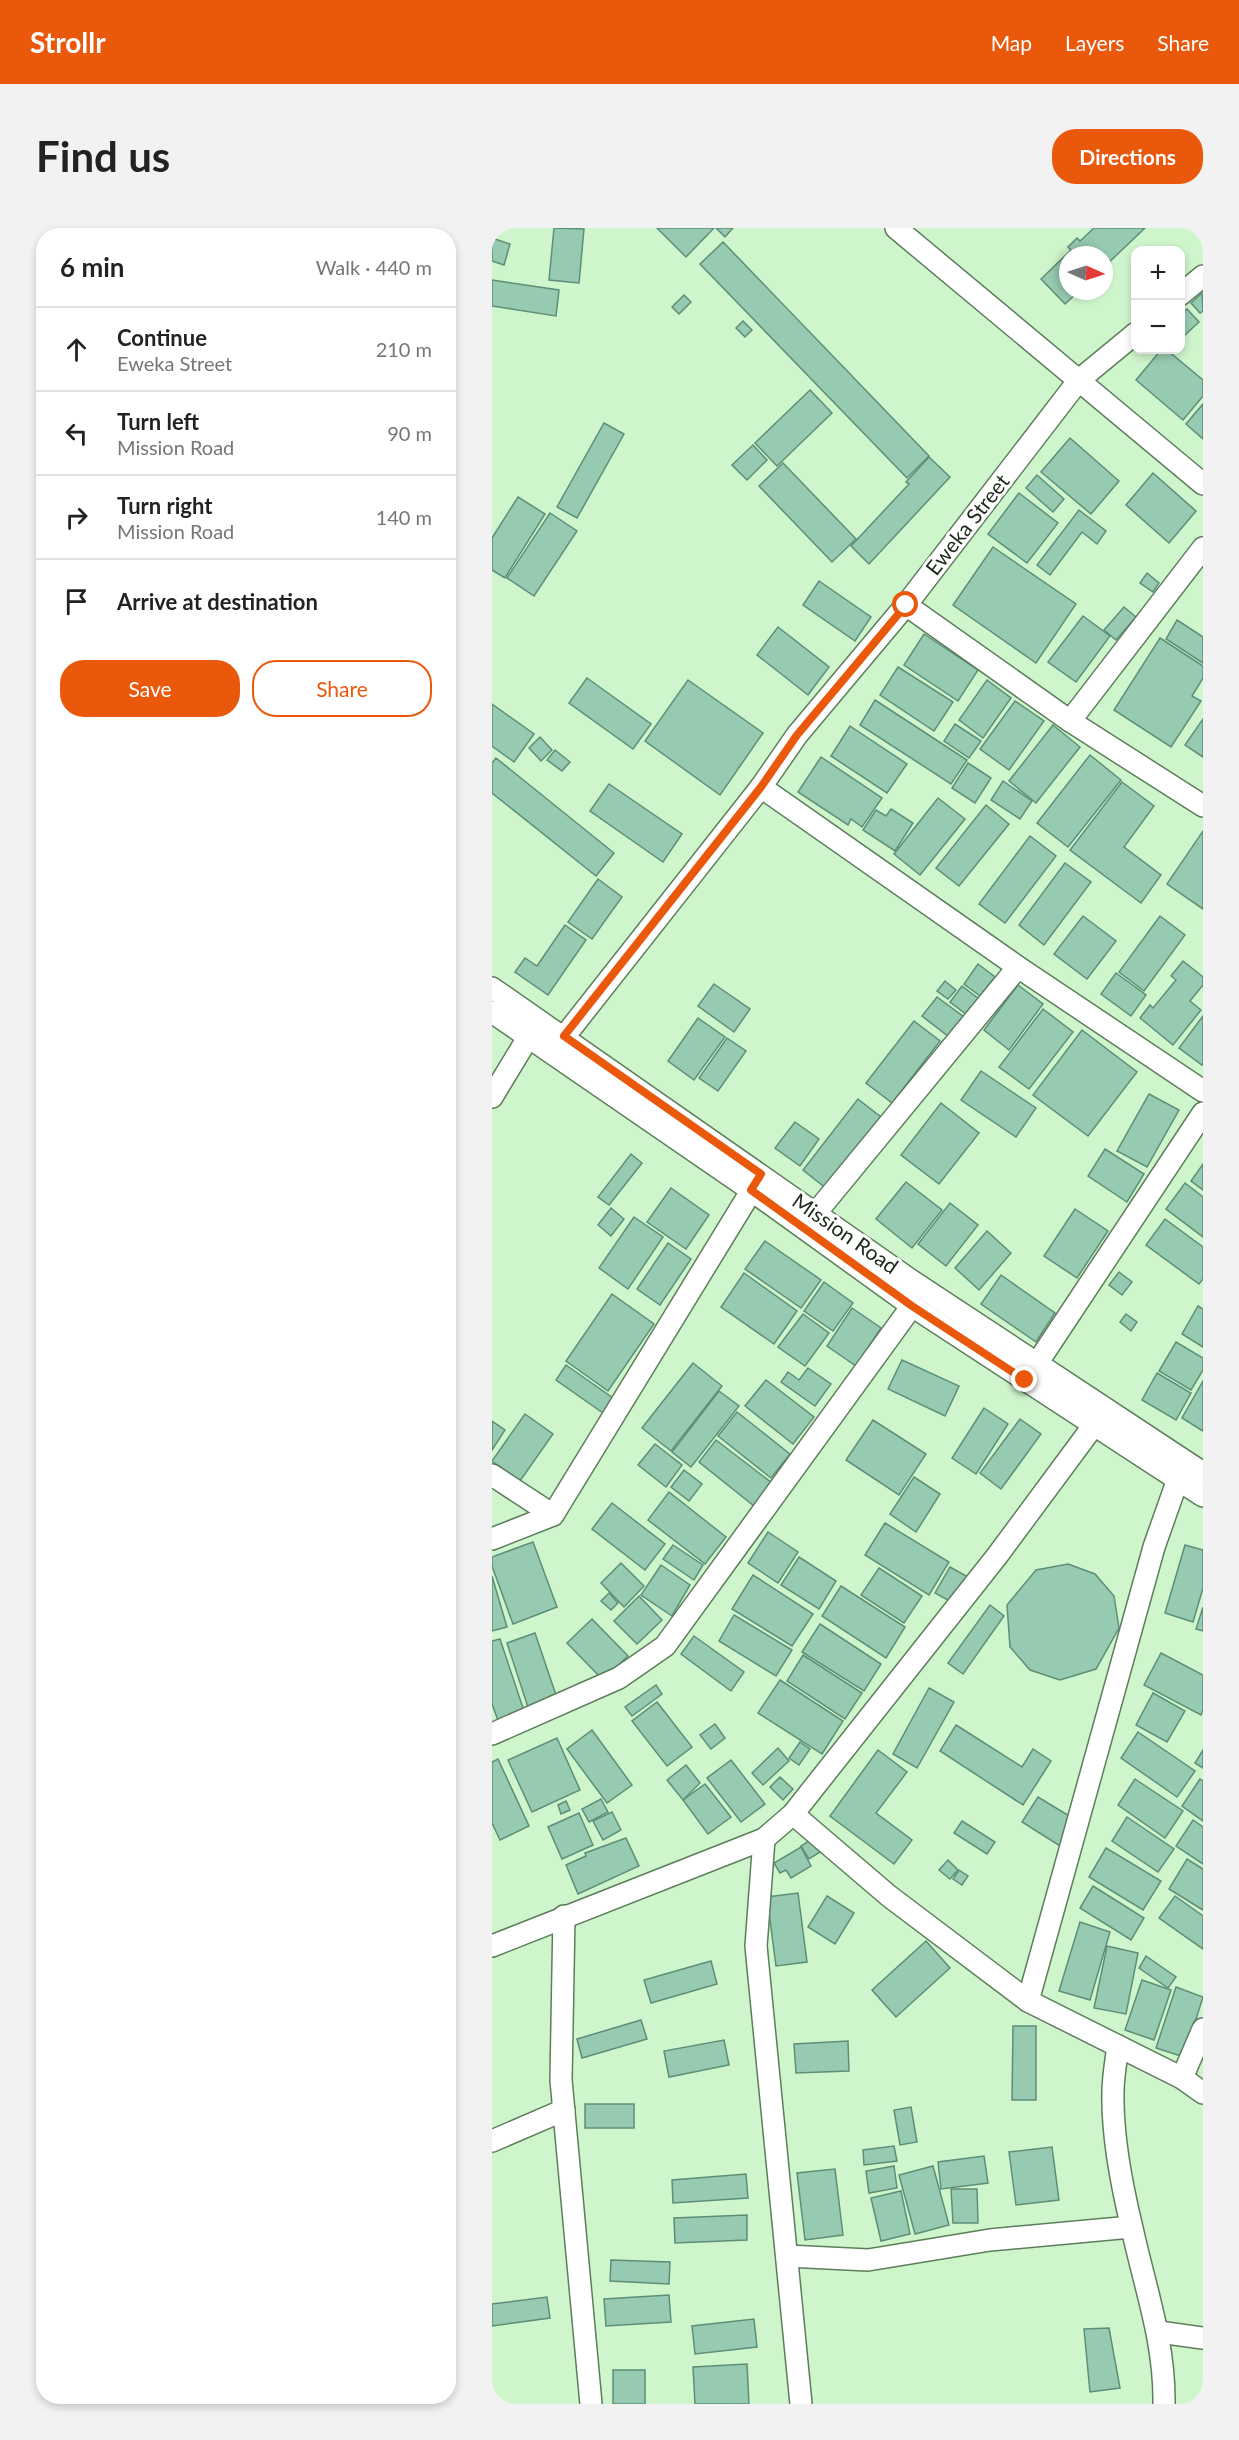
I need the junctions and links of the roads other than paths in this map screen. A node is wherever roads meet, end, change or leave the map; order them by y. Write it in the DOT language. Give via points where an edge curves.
graph roads {
  1 [pos="896,228"];
  2 [pos="1203,276"];
  3 [pos="1185,291"];
  4 [pos="1131,337"];
  5 [pos="1079,380"];
  6 [pos="1203,484"];
  7 [pos="1203,548"];
  8 [pos="906,605"];
  9 [pos="1070,721"];
  10 [pos="761,787"];
  11 [pos="1203,806"];
  12 [pos="1018,967"];
  13 [pos="492,988"];
  14 [pos="492,1011"];
  15 [pos="529,1036"];
  16 [pos="564,1036"];
  17 [pos="1203,1091"];
  18 [pos="492,1097"];
  19 [pos="1203,1113"];
  20 [pos="756,1182"];
  21 [pos="815,1214"];
  22 [pos="912,1306"];
  23 [pos="1036,1365"];
  24 [pos="1094,1425"];
  25 [pos="1203,1473"];
  26 [pos="492,1475"];
  27 [pos="1178,1479"];
  28 [pos="1203,1496"];
  29 [pos="553,1515"];
  30 [pos="492,1539"];
  31 [pos="492,1734"];
  32 [pos="793,1814"];
  33 [pos="764,1839"];
  34 [pos="564,1916"];
  35 [pos="492,1946"];
  36 [pos="1028,2001"];
  37 [pos="1203,2029"];
  38 [pos="1118,2046"];
  39 [pos="1182,2078"];
  40 [pos="1203,2093"];
  41 [pos="564,2110"];
  42 [pos="492,2141"];
  43 [pos="1131,2227"];
  44 [pos="787,2256"];
  45 [pos="1159,2332"];
  46 [pos="1203,2338"];
  47 [pos="591,2404"];
  48 [pos="801,2404"];
  49 [pos="1164,2404"];
  1 -- 5 [label="street"];
  2 -- 3 [label="street"];
  4 -- 5 [label="street, Eweka Street"];
  5 -- 6 [label="street"];
  5 -- 8 [label="street, Eweka Street"];
  7 -- 9 [label="street"];
  8 -- 9 [label="street"];
  8 -- 10 [label="street, Eweka Street" via="797,735"];
  9 -- 11 [label="street"];
  10 -- 12 [label="street"];
  10 -- 16 [label="street, Eweka Street"];
  12 -- 17 [label="street"];
  12 -- 21 [label="street"];
  13 -- 16 [label="street, Mission Road"];
  14 -- 15 [label="street, Mission Road"];
  15 -- 18 [label="street"];
  15 -- 20 [label="street, Mission Road"];
  16 -- 20 [label="street, Mission Road"];
  19 -- 23 [label="street"];
  20 -- 21 [label="street, Mission Road"];
  20 -- 22 [label="street, Mission Road"];
  20 -- 29 [label="street"];
  21 -- 23 [label="street, Mission Road"];
  22 -- 24 [label="street, Mission Road"];
  22 -- 31 [label="street" via="665,1646 619,1678"];
  23 -- 25 [label="street, Mission Road"];
  24 -- 27 [label="street, Mission Road"];
  24 -- 32 [label="street" via="997,1556"];
  26 -- 29 [label="street"];
  27 -- 28 [label="street, Mission Road"];
  27 -- 36 [label="street" via="1154,1547"];
  29 -- 30 [label="street"];
  32 -- 33 [label="street"];
  32 -- 36 [label="street" via="889,1896"];
  33 -- 34 [label="street"];
  33 -- 44 [label="street" via="756,1946"];
  34 -- 35 [label="street"];
  34 -- 41 [label="street"];
  36 -- 38 [label="street"];
  37 -- 39 [label="street"];
  38 -- 39 [label="street"];
  38 -- 43 [label="street" via="1112,2091 1114,2122"];
  39 -- 40 [label="street"];
  41 -- 42 [label="street"];
  41 -- 47 [label="street"];
  43 -- 44 [label="street" via="990,2240 868,2260"];
  43 -- 45 [label="street"];
  44 -- 48 [label="street"];
  45 -- 46 [label="street"];
  45 -- 49 [label="street"];
}
